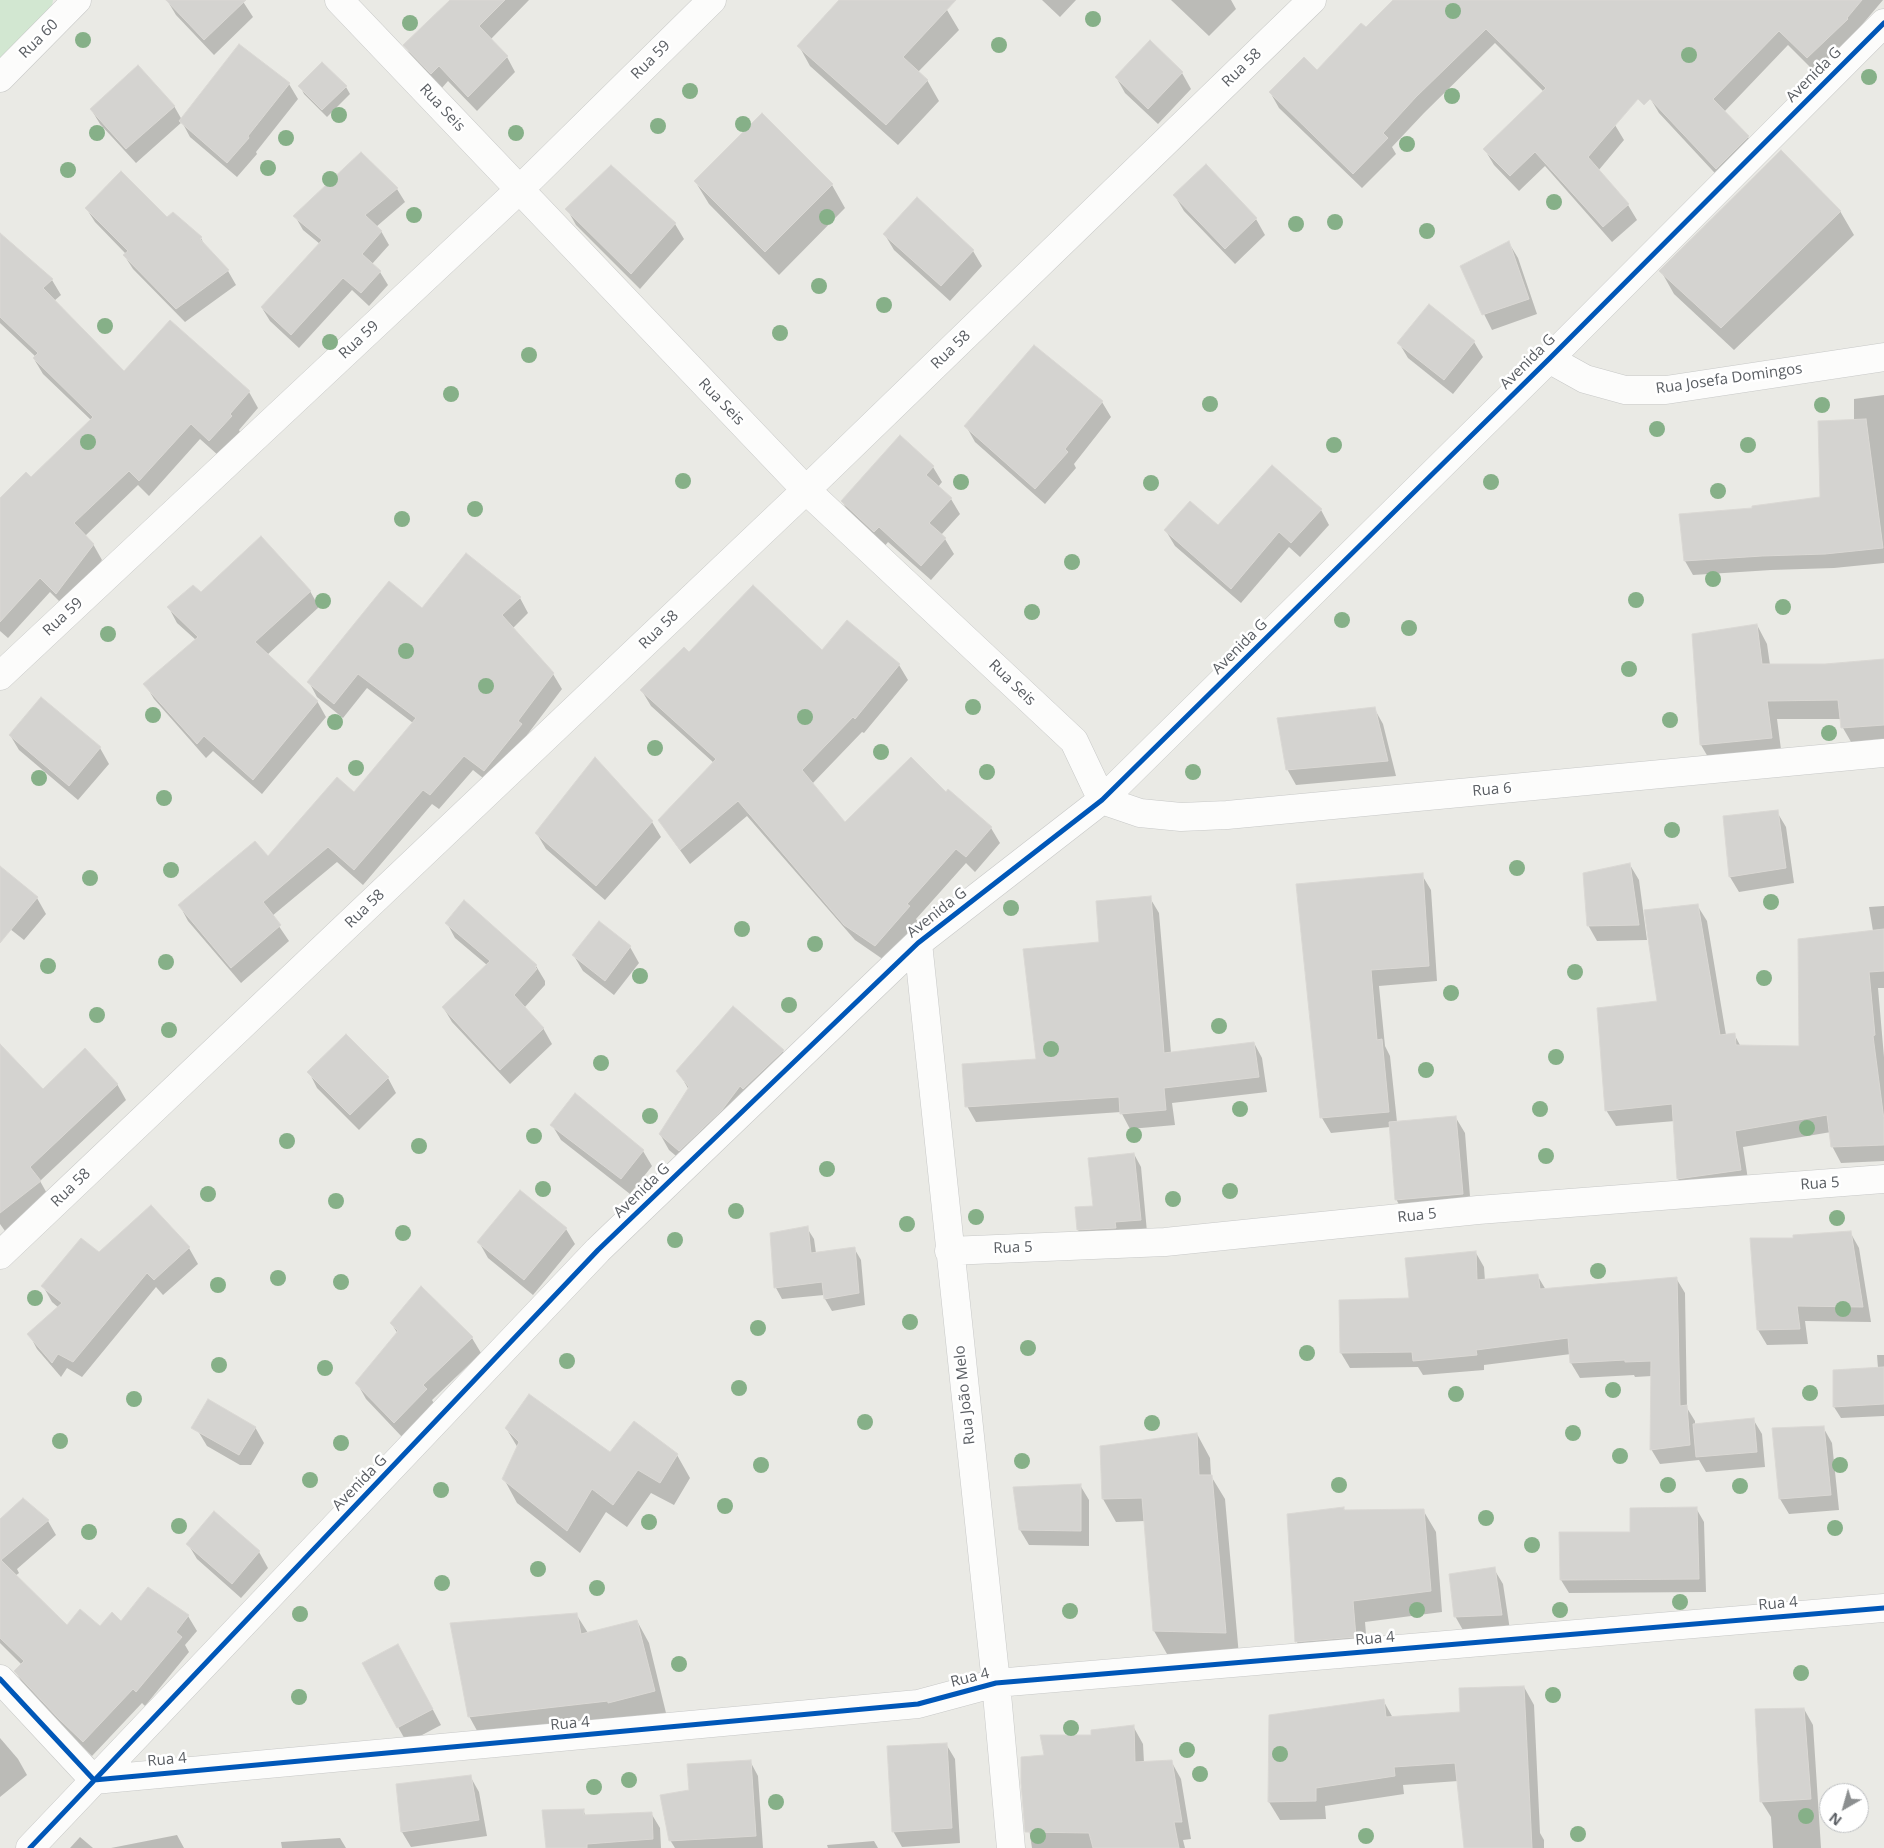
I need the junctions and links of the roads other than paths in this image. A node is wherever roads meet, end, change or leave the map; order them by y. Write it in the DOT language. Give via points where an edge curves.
graph roads {
  1 [pos="77,0"];
  2 [pos="338,0"];
  3 [pos="712,0"];
  4 [pos="1312,0"];
  5 [pos="1884,22"];
  6 [pos="0,78"];
  7 [pos="519,190"];
  8 [pos="1884,357"];
  9 [pos="1549,359"];
  10 [pos="806,490"];
  11 [pos="0,676"];
  12 [pos="1884,753"];
  13 [pos="1102,800"];
  14 [pos="918,943"];
  15 [pos="1884,1179"];
  16 [pos="949,1251"];
  17 [pos="0,1255"];
  18 [pos="1884,1608"];
  19 [pos="0,1679"];
  20 [pos="996,1684"];
  21 [pos="94,1780"];
  22 [pos="30,1848"];
  23 [pos="1011,1848"];
  1 -- 6 [label="street, Rua 60"];
  2 -- 7 [label="street, Rua Seis"];
  3 -- 7 [label="street, Rua 59"];
  4 -- 10 [label="street, Rua 58"];
  5 -- 9 [label="street, Avenida G"];
  7 -- 10 [label="street, Rua Seis"];
  7 -- 11 [label="street, Rua 59"];
  8 -- 9 [label="street, Rua Josefa Domingos" via="1666,390 1625,390 1585,379"];
  9 -- 13 [label="street, Avenida G"];
  10 -- 13 [label="street, Rua Seis" via="1074,741"];
  10 -- 17 [label="street, Rua 58"];
  12 -- 13 [label="street, Rua 6" via="1226,815 1181,817 1140,813"];
  13 -- 14 [label="street, Avenida G"];
  14 -- 16 [label="street, Rua João Melo"];
  14 -- 21 [label="street, Avenida G" via="598,1250"];
  15 -- 16 [label="street, Rua 5" via="1478,1210 1165,1242"];
  16 -- 20 [label="street, Rua João Melo"];
  18 -- 20 [label="street, Rua 4"];
  19 -- 21 [label="street"];
  20 -- 21 [label="street, Rua 4" via="918,1704"];
  20 -- 23 [label="street, Rua João Melo"];
  21 -- 22 [label="street, Avenida G"];
}
